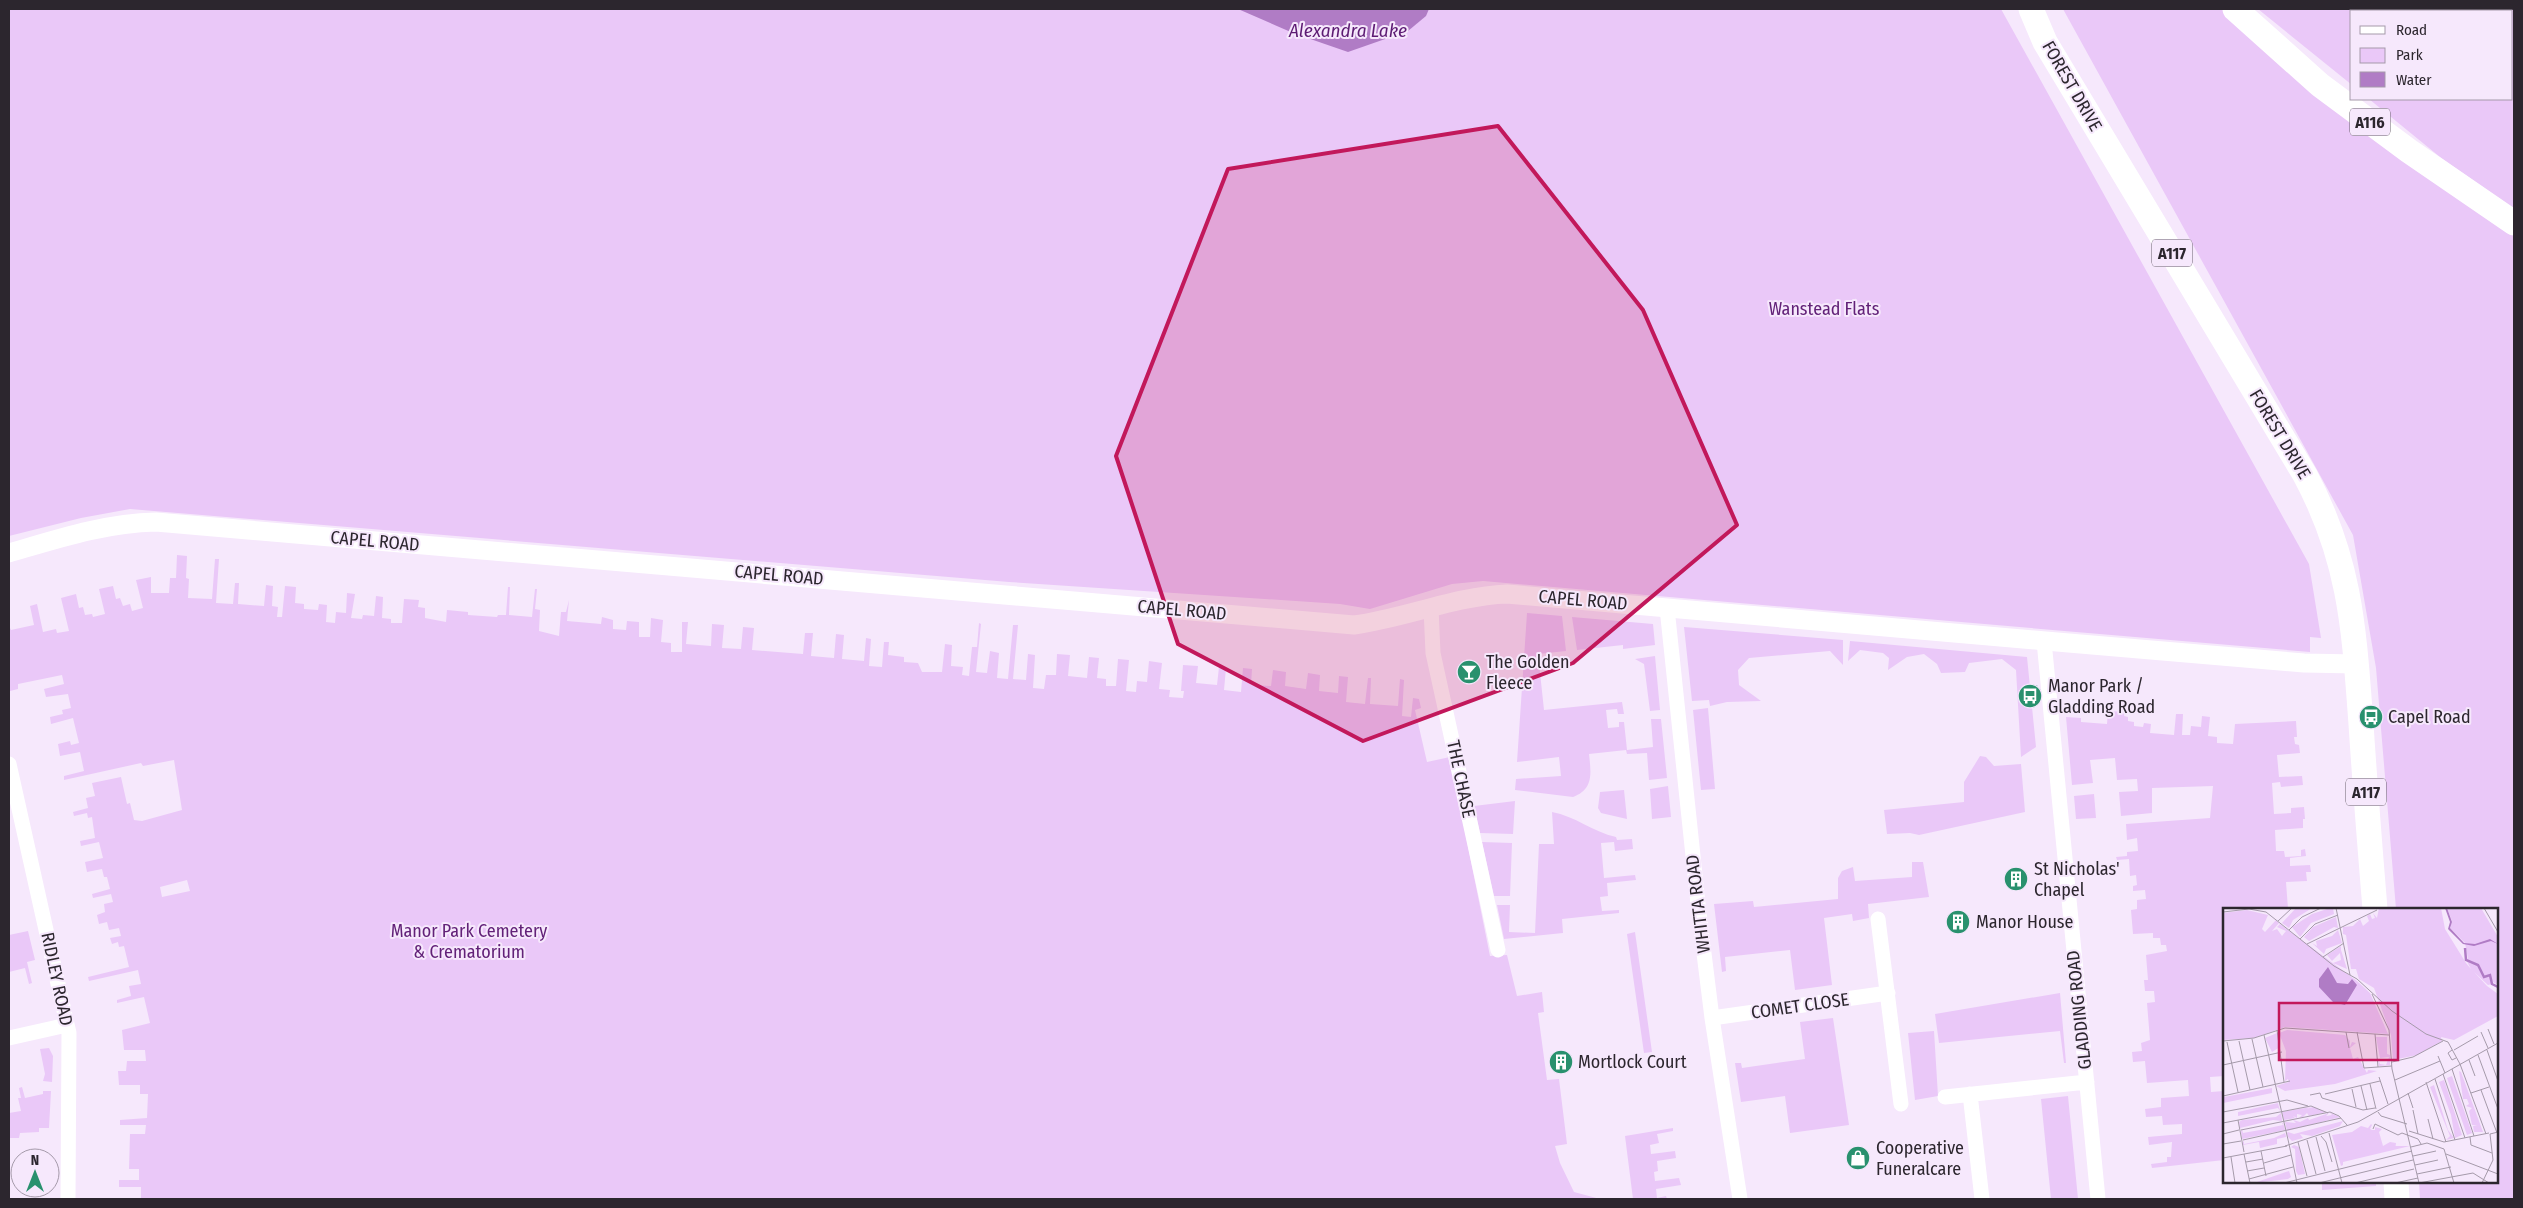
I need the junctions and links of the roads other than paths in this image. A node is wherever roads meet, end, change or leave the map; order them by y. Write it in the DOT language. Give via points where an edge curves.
graph roads {
  1 [pos="2031,9"];
  2 [pos="2235,9"];
  3 [pos="2514,223"];
  4 [pos="9,553"];
  5 [pos="1431,608"];
  6 [pos="1667,608"];
  7 [pos="2044,641"];
  8 [pos="2356,664"];
  9 [pos="9,764"];
  10 [pos="2375,908"];
  11 [pos="1878,919"];
  12 [pos="1498,950"];
  13 [pos="1888,993"];
  14 [pos="1712,1018"];
  15 [pos="67,1025"];
  16 [pos="9,1038"];
  17 [pos="2087,1082"];
  18 [pos="1970,1094"];
  19 [pos="1945,1096"];
  20 [pos="1901,1104"];
  21 [pos="2396,1183"];
  22 [pos="68,1199"];
  23 [pos="1740,1199"];
  24 [pos="1982,1199"];
  25 [pos="2098,1199"];
  26 [pos="2397,1199"];
  1 -- 8 [label="main road, FOREST DRIVE / A117" via="2046,42 2316,496 2342,564 2355,637"];
  2 -- 3 [label="main road, A116" via="2320,85"];
  4 -- 5 [label="street, CAPEL ROAD" via="108,526 156,522 1354,625"];
  5 -- 6 [label="street, CAPEL ROAD" via="1470,596 1507,594"];
  5 -- 12 [label="street, THE CHASE" via="1433,653"];
  6 -- 7 [label="street, CAPEL ROAD"];
  6 -- 14 [label="street, WHITTA ROAD"];
  7 -- 8 [label="street, CAPEL ROAD" via="2304,663"];
  7 -- 17 [label="street, GLADDING ROAD"];
  8 -- 10 [label="main road, FOREST DRIVE / A117"];
  9 -- 15 [label="street, RIDLEY ROAD"];
  11 -- 13 [label="street"];
  13 -- 14 [label="street, COMET CLOSE"];
  13 -- 20 [label="street"];
  14 -- 23 [label="street, WHITTA ROAD"];
  15 -- 16 [label="street"];
  15 -- 22 [label="street, RIDLEY ROAD"];
  17 -- 18 [label="street"];
  17 -- 25 [label="street, GLADDING ROAD"];
  18 -- 19 [label="street"];
  18 -- 24 [label="street"];
  21 -- 26 [label="main road"];
}
